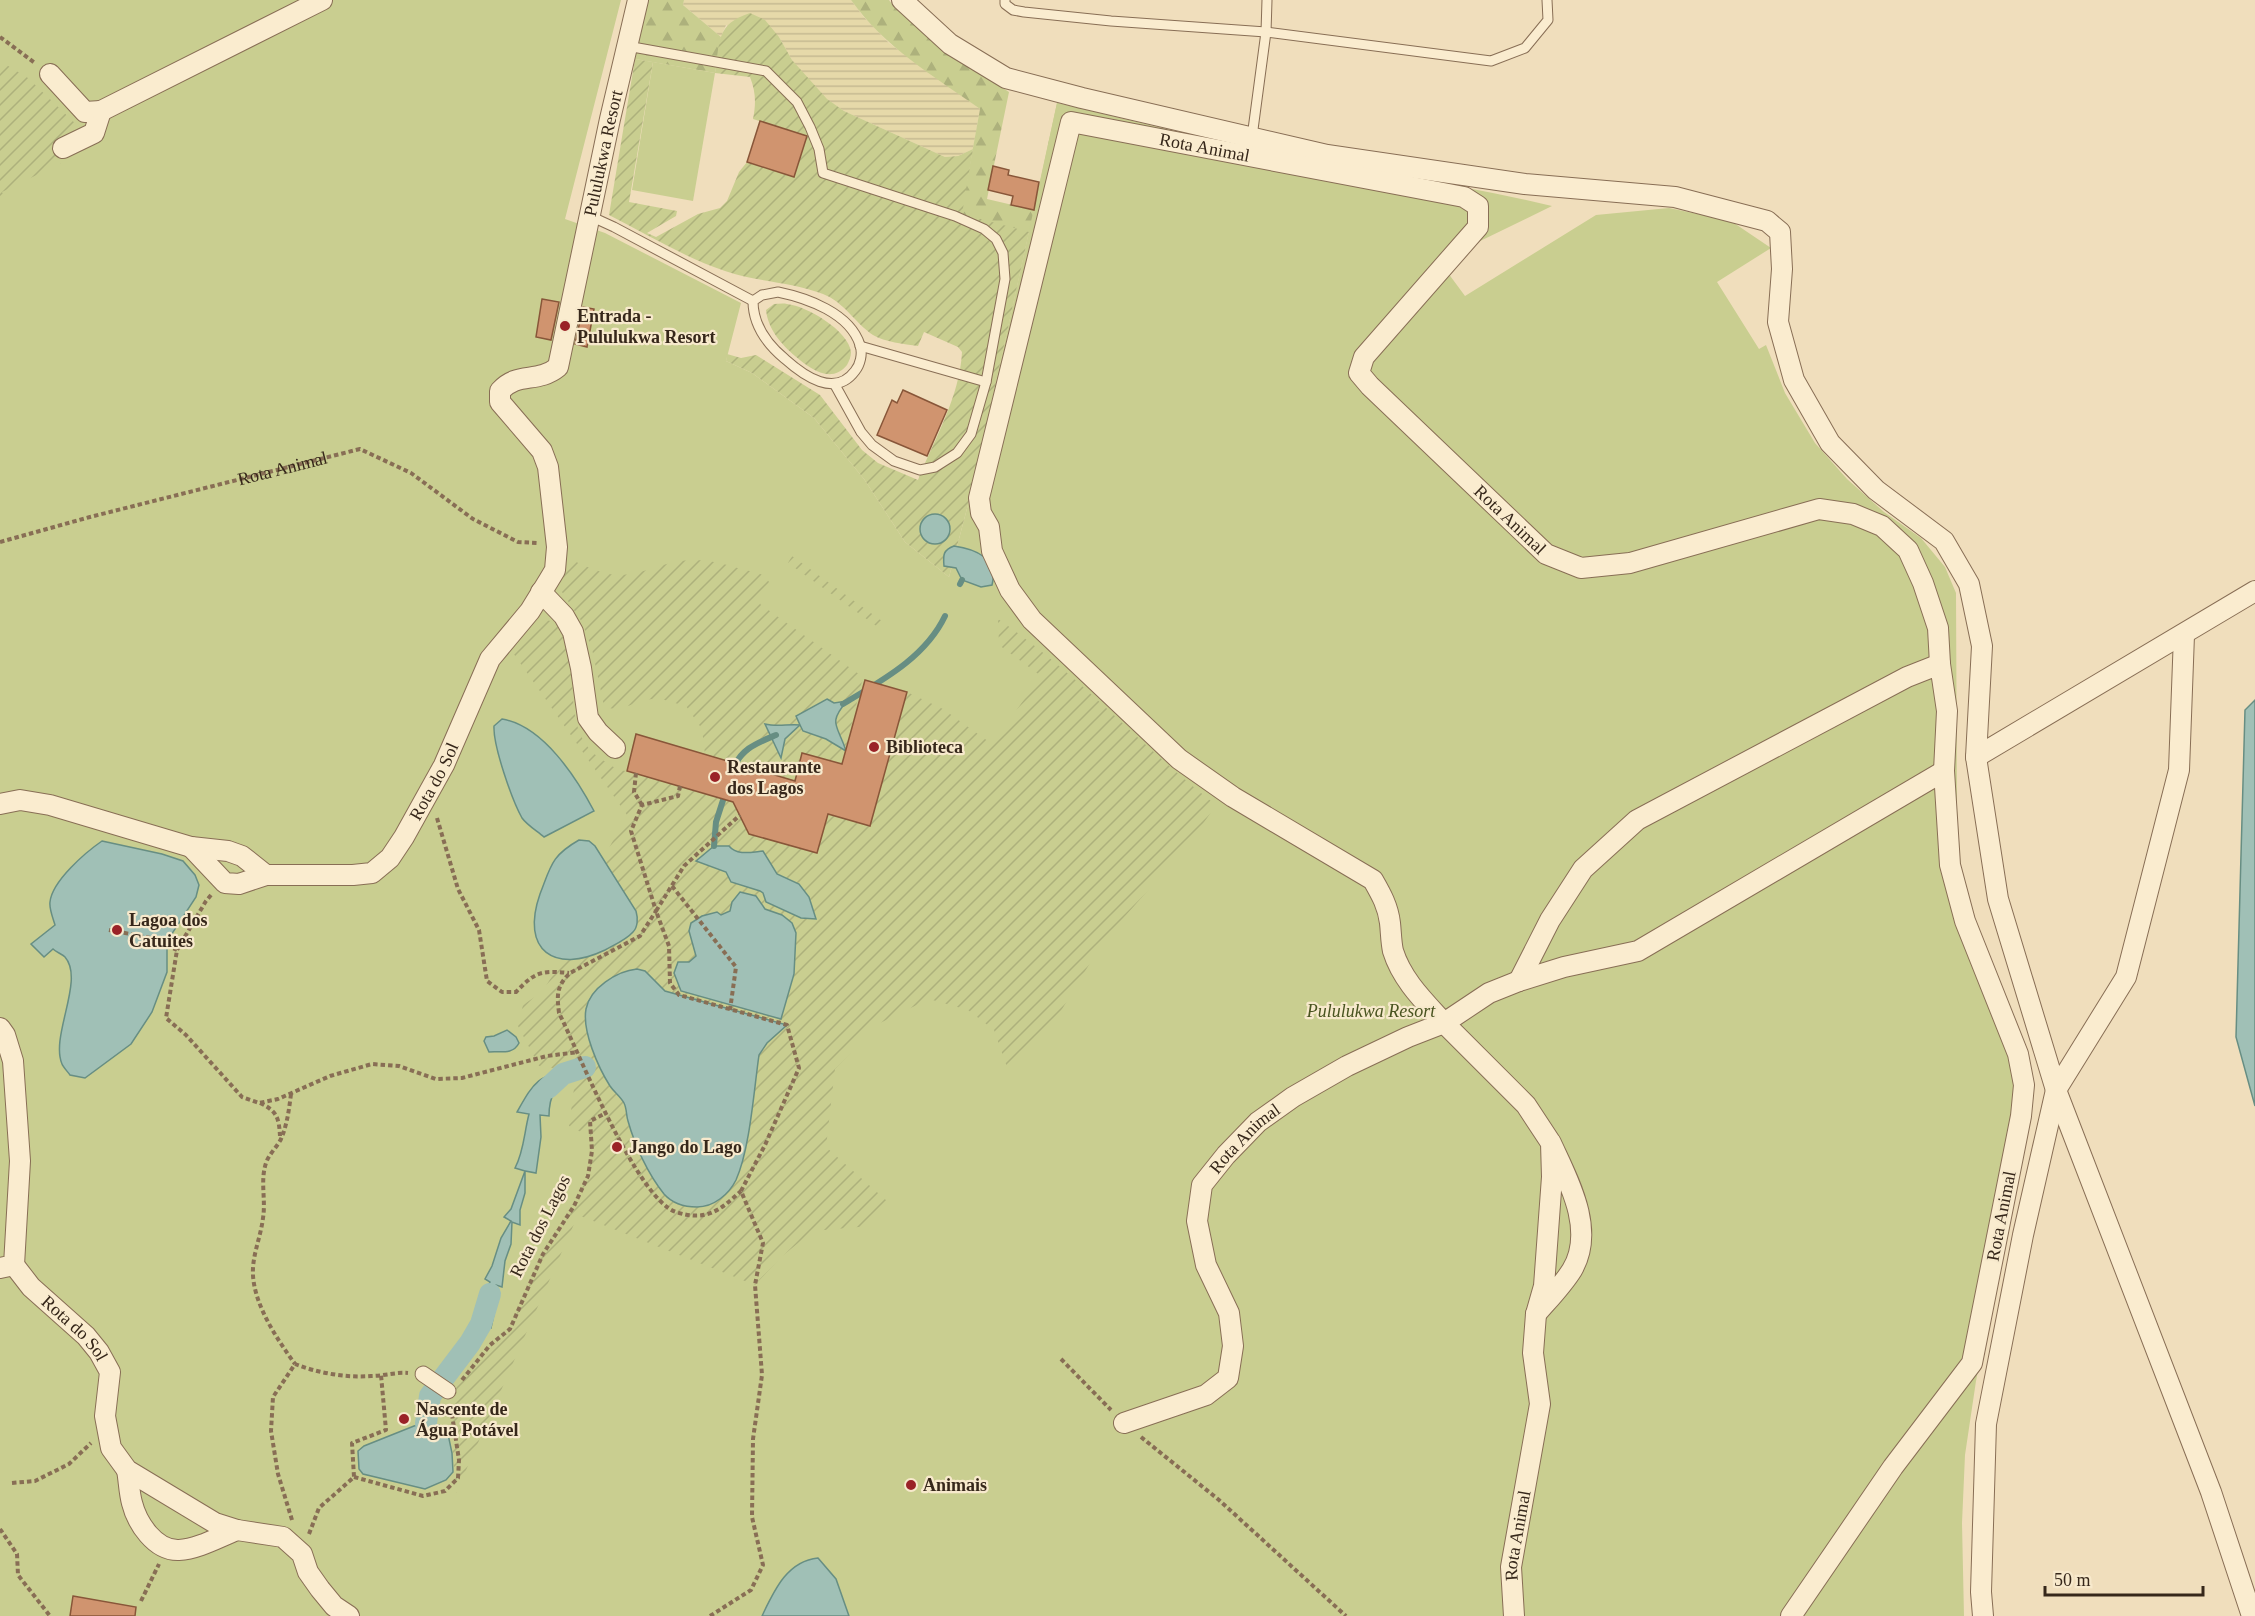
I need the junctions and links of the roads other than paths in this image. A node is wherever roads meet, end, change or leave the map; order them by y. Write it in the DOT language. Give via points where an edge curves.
graph roads {
  1 [pos="322,0"];
  2 [pos="638,0"];
  3 [pos="902,0"];
  4 [pos="1005,0"];
  5 [pos="1267,0"];
  6 [pos="1547,0"];
  7 [pos="1266,32"];
  8 [pos="627,46"];
  9 [pos="50,74"];
  10 [pos="101,111"];
  11 [pos="1252,137"];
  12 [pos="63,148"];
  13 [pos="589,216"];
  14 [pos="753,301"];
  15 [pos="570,306"];
  16 [pos="860,346"];
  17 [pos="986,382"];
  18 [pos="835,385"];
  19 [pos="2255,591"];
  20 [pos="542,592"];
  21 [pos="2184,635"];
  22 [pos="1941,664"];
  23 [pos="615,748"];
  24 [pos="1976,757"];
  25 [pos="1944,771"];
  26 [pos="0,804"];
  27 [pos="190,847"];
  28 [pos="266,874"];
  29 [pos="1519,981"];
  30 [pos="1444,1023"];
  31 [pos="0,1028"];
  32 [pos="2056,1090"];
  33 [pos="1551,1143"];
  34 [pos="7,1267"];
  35 [pos="1536,1314"];
  36 [pos="423,1374"];
  37 [pos="448,1391"];
  38 [pos="1124,1423"];
  39 [pos="127,1470"];
  40 [pos="237,1530"];
  41 [pos="349,1616"];
  42 [pos="1514,1616"];
  43 [pos="1791,1616"];
  44 [pos="1983,1616"];
  45 [pos="2252,1616"];
  1 -- 10 [label="street"];
  2 -- 8 [label="street, Pululukwa Resort"];
  3 -- 11 [label="street" via="950,44 1006,78"];
  4 -- 7 [label="lane" via="1013,10 1024,12"];
  5 -- 7 [label="lane"];
  6 -- 7 [label="lane" via="1548,20 1525,48 1491,61"];
  7 -- 11 [label="lane"];
  8 -- 13 [label="street, Pululukwa Resort"];
  8 -- 17 [label="lane" via="766,71 797,102 819,149 823,172 955,216 996,239 1003,253 1005,279"];
  9 -- 10 [label="street" via="85,112"];
  10 -- 12 [label="street" via="93,133"];
  11 -- 24 [label="street" via="1327,155 1425,171 1675,197 1767,220 1780,232 1779,322 1794,380 1830,443 1876,490 1944,541 1968,584 1982,646"];
  13 -- 14 [label="lane"];
  13 -- 15 [label="street, Pululukwa Resort"];
  14 -- 16 [label="lane" via="778,292 804,297 826,308 848,327"];
  14 -- 18 [label="lane" via="760,331 777,353 819,382"];
  15 -- 20 [label="street, Rota do Sol" via="558,367 549,374 509,381 500,391 500,402 542,451 548,467 556,556 555,570"];
  16 -- 17 [label="lane"];
  16 -- 18 [label="lane" via="860,365 850,379"];
  17 -- 18 [label="lane" via="971,434 957,453 935,467 920,470 894,461 872,445"];
  19 -- 21 [label="street"];
  20 -- 23 [label="street" via="573,632 588,718"];
  20 -- 28 [label="street, Rota do Sol" via="490,659 444,765 390,858 372,873"];
  21 -- 24 [label="street"];
  21 -- 32 [label="street" via="2179,770 2126,977"];
  22 -- 25 [label="street, Rota Animal" via="1947,711"];
  22 -- 29 [label="street" via="1907,677 1636,820 1583,869 1550,920"];
  22 -- 30 [label="street, Rota Animal" via="1938,628 1923,583 1908,550 1882,526 1853,514 1819,509 1630,563 1581,568 1546,554 1370,386 1359,373 1364,357 1478,227 1478,206 1464,197 1071,122 978,498 989,527 992,551 1010,590 1032,620 1179,759 1233,797 1372,880 1384,899 1392,949 1401,972"];
  24 -- 32 [label="street" via="1998,899"];
  25 -- 29 [label="street, Rota Animal" via="1638,951"];
  25 -- 43 [label="street, Rota Animal" via="1950,865 1965,921 2018,1054 2024,1085 2020,1116 1972,1363 1893,1467"];
  26 -- 27 [label="street" via="21,800 50,805"];
  27 -- 28 [label="street" via="242,856"];
  27 -- 28 [label="street, Rota do Sol" via="225,883 239,884"];
  29 -- 30 [label="street, Rota Animal" via="1489,993"];
  30 -- 33 [label="street, Rota Animal" via="1526,1105"];
  30 -- 38 [label="street, Rota Animal" via="1347,1066 1293,1097 1258,1122 1202,1185 1197,1221 1206,1265 1229,1313 1233,1346 1228,1378 1206,1395"];
  31 -- 34 [label="street, Rota do Sol" via="13,1061 20,1161"];
  32 -- 44 [label="street" via="1986,1424"];
  32 -- 45 [label="street" via="2211,1492"];
  33 -- 35 [label="street, Rota Animal" via="1544,1286"];
  33 -- 35 [label="street, Rota Animal" via="1581,1223 1580,1247 1573,1269"];
  34 -- 39 [label="street, Rota do Sol" via="99,1352 110,1371 105,1416 111,1448"];
  35 -- 42 [label="street, Rota Animal" via="1533,1353 1540,1404 1511,1567"];
  36 -- 37 [label="street"];
  39 -- 40 [label="street, Rota do Sol" via="215,1523"];
  39 -- 40 [label="street, Rota do Sol" via="132,1505 146,1531 161,1546 178,1550"];
  40 -- 41 [label="street, Rota do Sol" via="283,1537 302,1554 308,1572 334,1606"];
}
